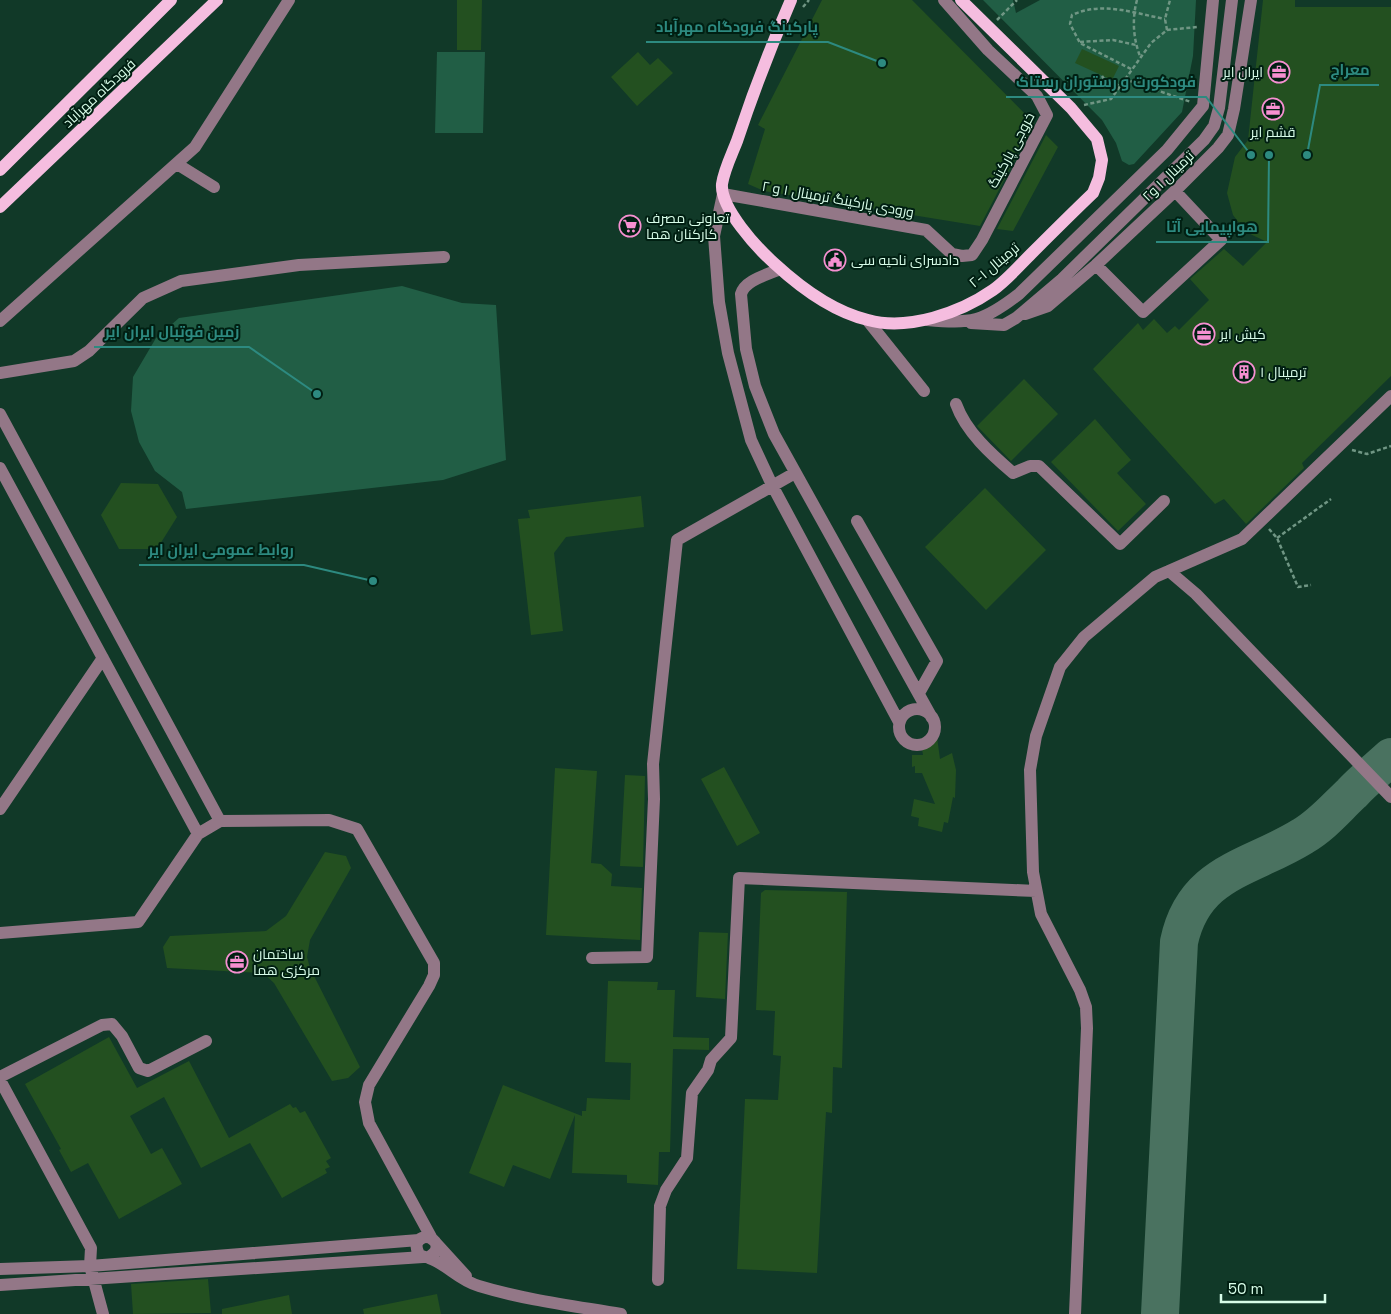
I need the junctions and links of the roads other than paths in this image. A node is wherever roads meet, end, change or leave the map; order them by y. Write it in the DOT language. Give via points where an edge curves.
graph roads {
  1 [pos="171,0"];
  2 [pos="217,0"];
  3 [pos="288,0"];
  4 [pos="791,0"];
  5 [pos="944,0"];
  6 [pos="961,0"];
  7 [pos="1213,0"];
  8 [pos="1232,0"];
  9 [pos="1251,0"];
  10 [pos="177,164"];
  11 [pos="0,170"];
  12 [pos="214,187"];
  13 [pos="1175,191"];
  14 [pos="723,194"];
  15 [pos="999,204"];
  16 [pos="0,207"];
  17 [pos="444,257"];
  18 [pos="1096,265"];
  19 [pos="780,269"];
  20 [pos="1018,316"];
  21 [pos="925,319"];
  22 [pos="0,321"];
  23 [pos="868,321"];
  24 [pos="964,323"];
  25 [pos="0,374"];
  26 [pos="924,390"];
  27 [pos="1391,396"];
  28 [pos="956,404"];
  29 [pos="0,414"];
  30 [pos="0,468"];
  31 [pos="795,472"];
  32 [pos="772,485"];
  33 [pos="1164,501"];
  34 [pos="857,521"];
  35 [pos="1169,571"];
  36 [pos="103,658"];
  37 [pos="919,693"];
  38 [pos="932,718"];
  39 [pos="899,722"];
  40 [pos="1391,797"];
  41 [pos="0,809"];
  42 [pos="220,821"];
  43 [pos="198,834"];
  44 [pos="1036,891"];
  45 [pos="0,933"];
  46 [pos="592,958"];
  47 [pos="206,1041"];
  48 [pos="0,1079"];
  49 [pos="428,1240"];
  50 [pos="426,1257"];
  51 [pos="90,1266"];
  52 [pos="0,1269"];
  53 [pos="94,1280"];
  54 [pos="658,1280"];
  55 [pos="0,1285"];
  56 [pos="475,1285"];
  57 [pos="564,1309"];
  58 [pos="103,1314"];
  59 [pos="621,1314"];
  60 [pos="1075,1314"];
  1 -- 11 [label="main road, فرودگاه مهرآباد"];
  2 -- 16 [label="main road, فرودگاه مهرآباد"];
  3 -- 10 [label="street" via="194,147"];
  4 -- 14 [label="main road" via="739,133 722,182"];
  5 -- 15 [label="street, خروجی پارکینگ" via="988,50 1037,96 1047,115"];
  6 -- 21 [label="main road, ترمینال ۱-۲" via="1071,108 1097,139 1102,160 1093,193 994,289 967,306"];
  7 -- 24 [label="street" via="1203,106 1167,150 1019,294 996,312"];
  8 -- 20 [label="street" via="1214,126 1204,140 1083,258"];
  9 -- 13 [label="street, ترمینال ۱ و۲" via="1228,135"];
  10 -- 12 [label="street"];
  10 -- 22 [label="street"];
  13 -- 18 [label="street, ترمینال ۱ و۲"];
  13 -- 18 [label="street" via="1222,240 1143,312"];
  14 -- 15 [label="street, ورودی پارکینگ ترمینال ۱ و ۲" via="926,230 952,254 962,256 972,254 982,240"];
  14 -- 19 [label="main road, ترمینال ۱-۲" via="745,233"];
  14 -- 32 [label="street" via="714,236 719,302 737,391 752,440"];
  17 -- 25 [label="street" via="299,265 181,281 144,298 89,351 74,361"];
  18 -- 20 [label="street, ترمینال ۱ و۲" via="1048,306"];
  19 -- 23 [label="main road, ترمینال ۱-۲" via="822,299"];
  19 -- 31 [label="street" via="747,284 740,294 746,349 755,386 774,434"];
  20 -- 24 [label="street, ترمینال ۱ و۲" via="1004,325"];
  21 -- 23 [label="main road, ترمینال ۱-۲"];
  21 -- 24 [label="street, ترمینال ۱ و۲"];
  23 -- 26 [label="street"];
  27 -- 35 [label="street" via="1242,540"];
  28 -- 33 [label="street" via="961,418 1013,473 1039,466 1120,544"];
  29 -- 42 [label="street"];
  30 -- 36 [label="street"];
  31 -- 32 [label="street"];
  31 -- 37 [label="street"];
  32 -- 39 [label="street"];
  32 -- 46 [label="street" via="677,540 653,764 647,957"];
  34 -- 37 [label="street" via="937,661"];
  35 -- 40 [label="street" via="1196,594"];
  35 -- 44 [label="street" via="1155,577 1084,637 1060,667 1036,736 1030,770"];
  36 -- 41 [label="street"];
  36 -- 43 [label="street"];
  37 -- 38 [label="street"];
  38 -- 39 [label="street" via="928,712 914,709 907,711"];
  38 -- 39 [label="street" via="934,732 931,738 919,745 901,736"];
  42 -- 43 [label="street"];
  42 -- 49 [label="street" via="329,820 357,829 434,964 429,986 369,1085 365,1102 369,1123"];
  43 -- 45 [label="street" via="138,922"];
  44 -- 54 [label="street" via="740,878 731,1038 711,1060 692,1093 687,1158 666,1190 660,1206"];
  44 -- 60 [label="street" via="1041,914 1086,1008"];
  47 -- 48 [label="street" via="148,1071 139,1068 112,1024 102,1025"];
  48 -- 51 [label="street" via="91,1248"];
  49 -- 50 [label="street" via="416,1246 418,1253"];
  49 -- 51 [label="street"];
  49 -- 56 [label="street"];
  50 -- 53 [label="street"];
  50 -- 56 [label="street"];
  51 -- 52 [label="street"];
  51 -- 53 [label="street"];
  53 -- 55 [label="street"];
  53 -- 58 [label="street"];
  56 -- 57 [label="street"];
  57 -- 59 [label="street"];
}
